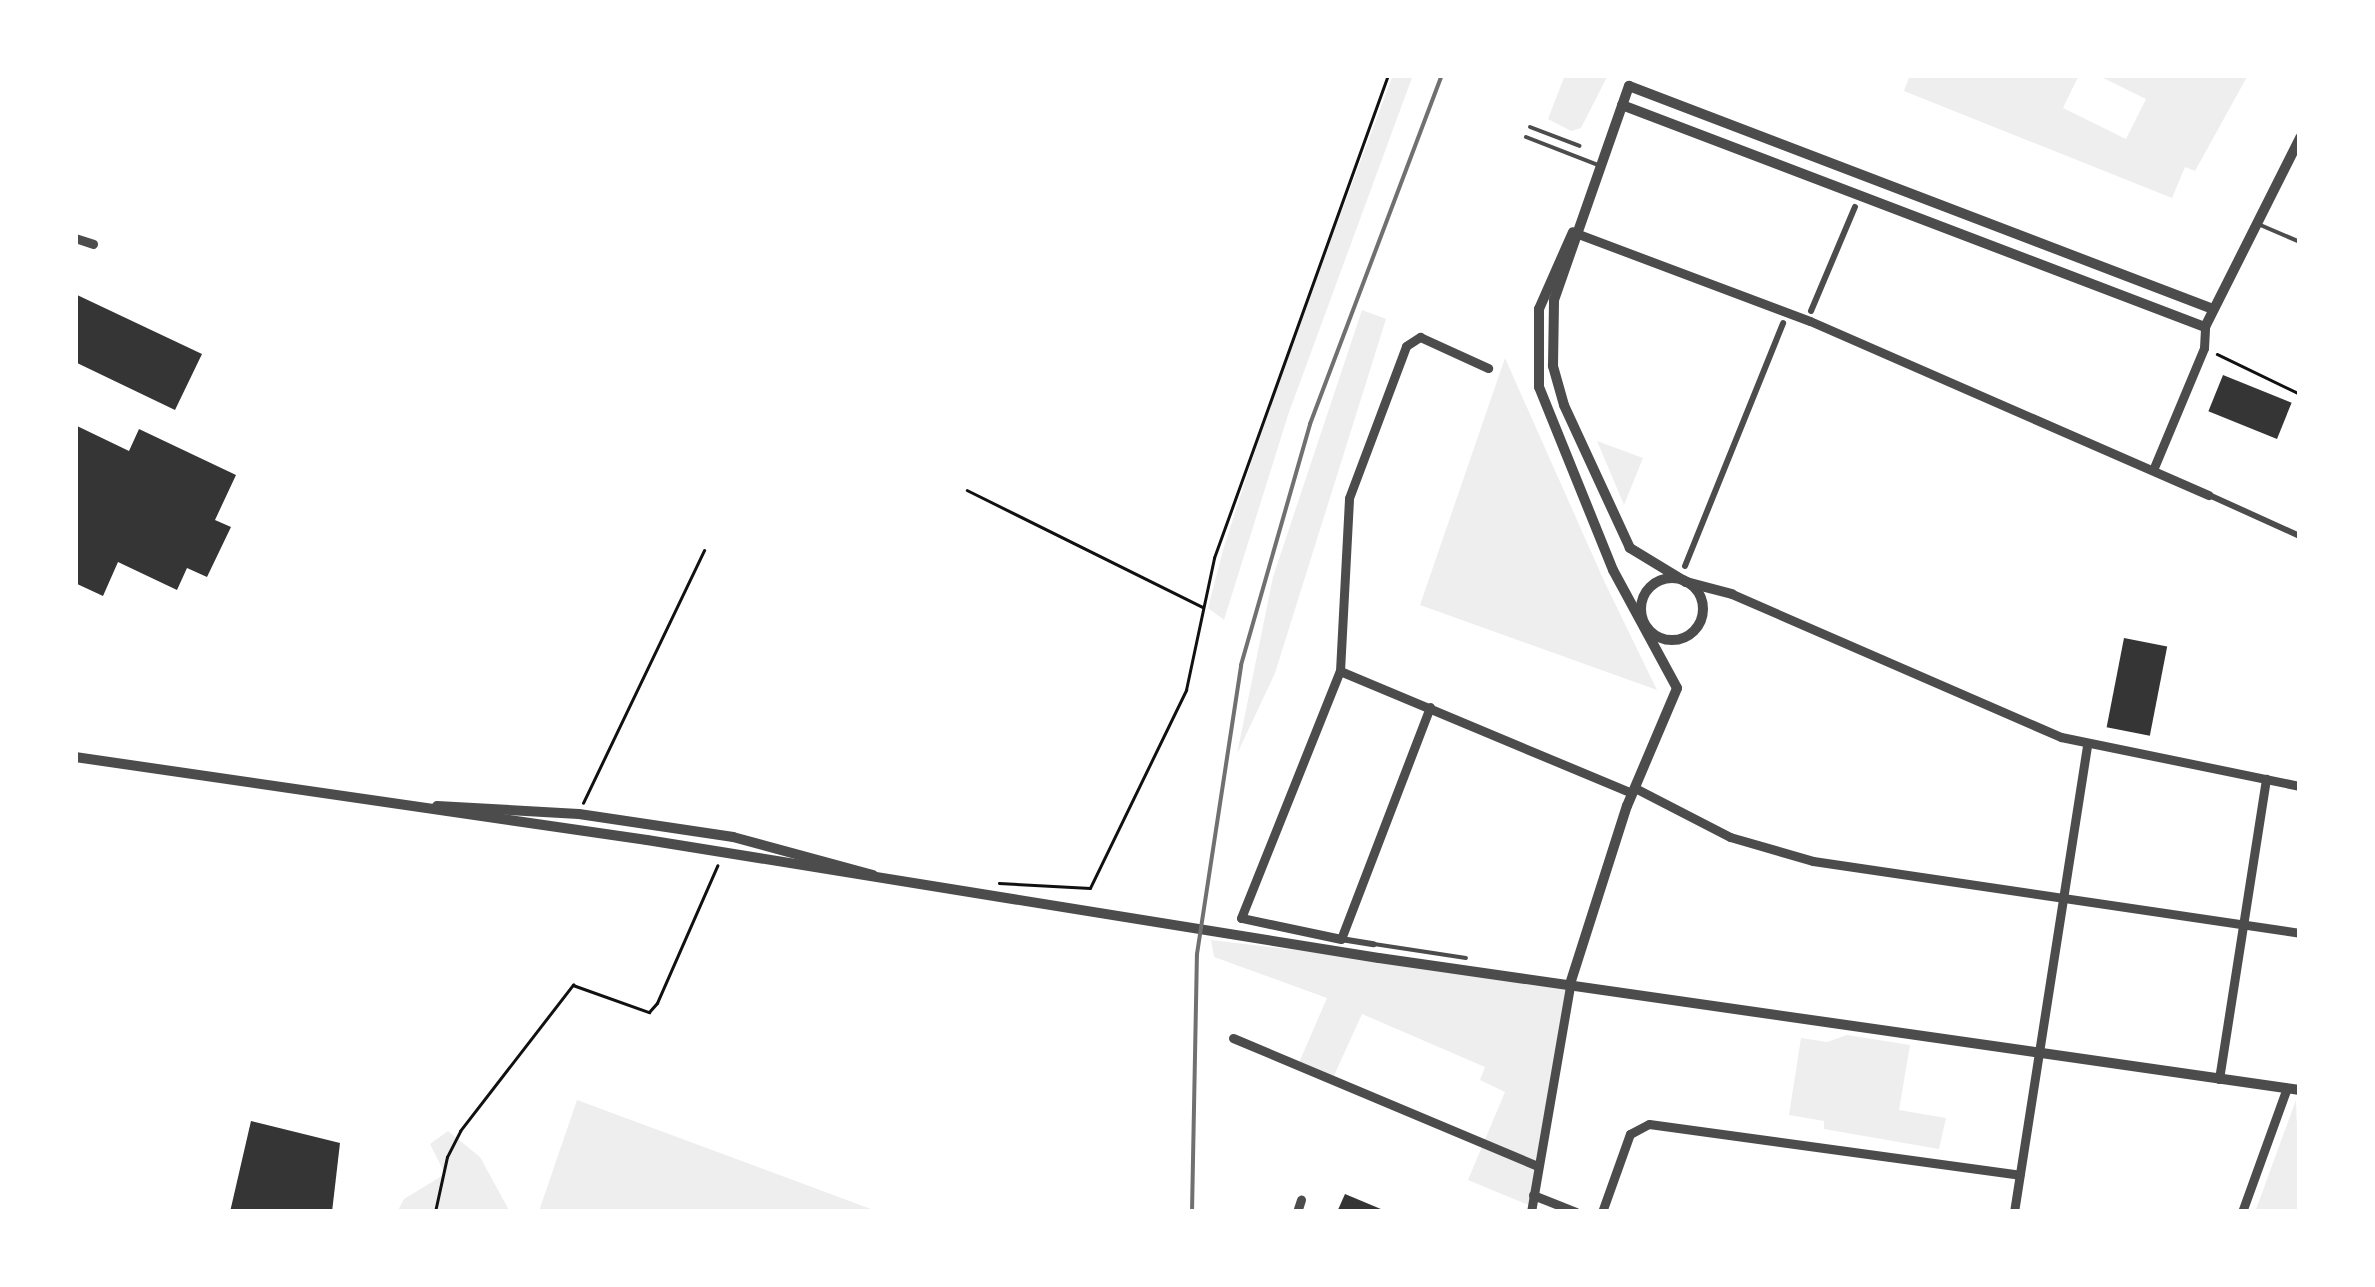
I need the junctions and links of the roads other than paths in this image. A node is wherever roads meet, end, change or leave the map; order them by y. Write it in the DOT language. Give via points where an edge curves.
graph roads {
  1 [pos="1631,81"];
  2 [pos="1622,105"];
  3 [pos="1530,127"];
  4 [pos="1526,137"];
  5 [pos="2300,138"];
  6 [pos="1580,146"];
  7 [pos="1598,166"];
  8 [pos="1854,207"];
  9 [pos="2254,222"];
  10 [pos="1573,232"];
  11 [pos="75,238"];
  12 [pos="2300,242"];
  13 [pos="93,244"];
  14 [pos="2213,308"];
  15 [pos="1811,311"];
  16 [pos="1783,323"];
  17 [pos="2206,327"];
  18 [pos="1488,368"];
  19 [pos="2153,470"];
  20 [pos="2210,495"];
  21 [pos="2300,536"];
  22 [pos="1684,566"];
  23 [pos="1686,582"];
  24 [pos="1732,594"];
  25 [pos="1647,626"];
  26 [pos="1340,670"];
  27 [pos="1430,708"];
  28 [pos="2087,744"];
  29 [pos="75,757"];
  30 [pos="2266,779"];
  31 [pos="2300,786"];
  32 [pos="1634,791"];
  33 [pos="401,804"];
  34 [pos="904,884"];
  35 [pos="2063,898"];
  36 [pos="2244,925"];
  37 [pos="2300,934"];
  38 [pos="1341,939"];
  39 [pos="1374,944"];
  40 [pos="1428,952"];
  41 [pos="1466,958"];
  42 [pos="1425,965"];
  43 [pos="1571,981"];
  44 [pos="1233,1038"];
  45 [pos="2039,1055"];
  46 [pos="2219,1079"];
  47 [pos="2287,1088"];
  48 [pos="2300,1090"];
  49 [pos="1537,1166"];
  50 [pos="2020,1175"];
  51 [pos="1533,1195"];
  52 [pos="1300,1200"];
  53 [pos="1297,1212"];
  54 [pos="1530,1212"];
  55 [pos="1576,1212"];
  56 [pos="1602,1212"];
  57 [pos="2014,1212"];
  58 [pos="2242,1212"];
  1 -- 2 [label="street"];
  1 -- 14 [label="street"];
  2 -- 7 [label="street"];
  2 -- 17 [label="street"];
  3 -- 6 [label="lane"];
  4 -- 7 [label="lane"];
  5 -- 9 [label="street"];
  7 -- 10 [label="street"];
  8 -- 15 [label="street"];
  9 -- 12 [label="lane"];
  9 -- 14 [label="street"];
  10 -- 19 [label="street" via="1810,322"];
  10 -- 23 [label="street" via="1550,324 1558,387 1622,536"];
  10 -- 25 [label="street" via="1539,309 1537,376 1627,599"];
  11 -- 13 [label="street"];
  14 -- 17 [label="street"];
  16 -- 22 [label="street"];
  17 -- 19 [label="street" via="2204,348"];
  18 -- 26 [label="street" via="1420,337 1406,346 1349,498"];
  19 -- 20 [label="street"];
  20 -- 21 [label="street"];
  23 -- 24 [label="street"];
  23 -- 25 [label="street" via="1666,579 1650,588 1642,609"];
  23 -- 25 [label="street" via="1702,602 1694,630 1670,640"];
  24 -- 28 [label="street"];
  25 -- 32 [label="street" via="1676,685"];
  26 -- 27 [label="street"];
  26 -- 38 [label="street" via="1241,918"];
  27 -- 32 [label="street"];
  27 -- 38 [label="street"];
  28 -- 30 [label="street"];
  28 -- 35 [label="street"];
  29 -- 33 [label="street"];
  30 -- 31 [label="street"];
  30 -- 36 [label="street"];
  32 -- 35 [label="street" via="1712,830 1800,858"];
  32 -- 43 [label="street"];
  33 -- 34 [label="street"];
  33 -- 34 [label="street" via="579,814 732,837"];
  34 -- 42 [label="street"];
  35 -- 36 [label="street"];
  35 -- 45 [label="street"];
  36 -- 37 [label="street"];
  36 -- 46 [label="street"];
  38 -- 39 [label="street"];
  39 -- 40 [label="lane"];
  40 -- 41 [label="lane"];
  40 -- 42 [label="lane"];
  42 -- 43 [label="street"];
  43 -- 45 [label="street"];
  43 -- 49 [label="street"];
  44 -- 49 [label="street"];
  45 -- 46 [label="street"];
  45 -- 50 [label="street"];
  46 -- 47 [label="street"];
  47 -- 48 [label="street"];
  47 -- 58 [label="street"];
  49 -- 51 [label="street"];
  50 -- 56 [label="street" via="1649,1124 1629,1136"];
  50 -- 57 [label="street"];
  51 -- 54 [label="street"];
  51 -- 55 [label="street"];
  52 -- 53 [label="street"];
}
